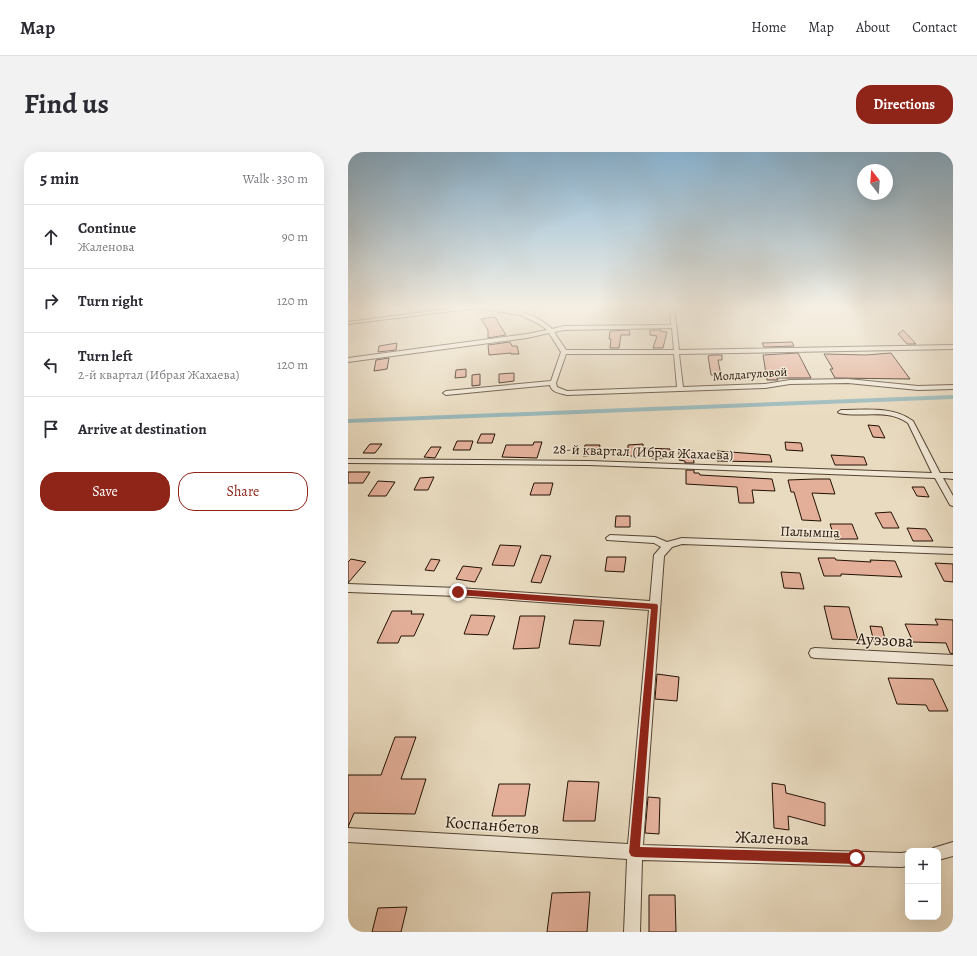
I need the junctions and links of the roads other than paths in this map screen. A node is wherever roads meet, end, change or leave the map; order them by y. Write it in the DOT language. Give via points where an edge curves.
graph roads {
  1 [pos="479,342"];
  2 [pos="558,342"];
  3 [pos="675,342"];
  4 [pos="953,347"];
  5 [pos="564,352"];
  6 [pos="676,352"];
  7 [pos="348,360"];
  8 [pos="553,383"];
  9 [pos="953,387"];
  10 [pos="680,389"];
  11 [pos="446,393"];
  12 [pos="841,412"];
  13 [pos="348,461"];
  14 [pos="937,475"];
  15 [pos="953,476"];
  16 [pos="953,503"];
  17 [pos="610,538"];
  18 [pos="666,545"];
  19 [pos="953,551"];
  20 [pos="348,588"];
  21 [pos="655,606"];
  22 [pos="815,654"];
  23 [pos="953,660"];
  24 [pos="348,834"];
  25 [pos="953,849"];
  26 [pos="635,852"];
  27 [pos="941,852"];
  28 [pos="905,859"];
  29 [pos="632,932"];
  1 -- 7 [label="street"];
  2 -- 5 [label="street"];
  3 -- 6 [label="street"];
  4 -- 6 [label="street"];
  5 -- 6 [label="street"];
  5 -- 8 [label="street"];
  6 -- 10 [label="street"];
  8 -- 10 [label="street, Молдагуловой" via="558,391 567,393"];
  8 -- 11 [label="street"];
  9 -- 10 [label="street, Молдагуловой" via="918,388 848,381"];
  12 -- 14 [label="street" via="894,413 906,417 911,422"];
  13 -- 14 [label="street, 28-й квартал (Ибрая Жахаева)" via="589,463"];
  14 -- 15 [label="street, 28-й квартал (Ибрая Жахаева)"];
  14 -- 16 [label="street"];
  17 -- 18 [label="street" via="655,540"];
  18 -- 19 [label="street, Палымша" via="682,541"];
  18 -- 21 [label="street" via="659,555"];
  20 -- 21 [label="street" via="458,592"];
  21 -- 26 [label="street"];
  22 -- 23 [label="street, Ауэзова"];
  24 -- 26 [label="street, Коспанбетов"];
  25 -- 27 [label="street"];
  26 -- 28 [label="street, Жаленова"];
  26 -- 29 [label="street"];
}
